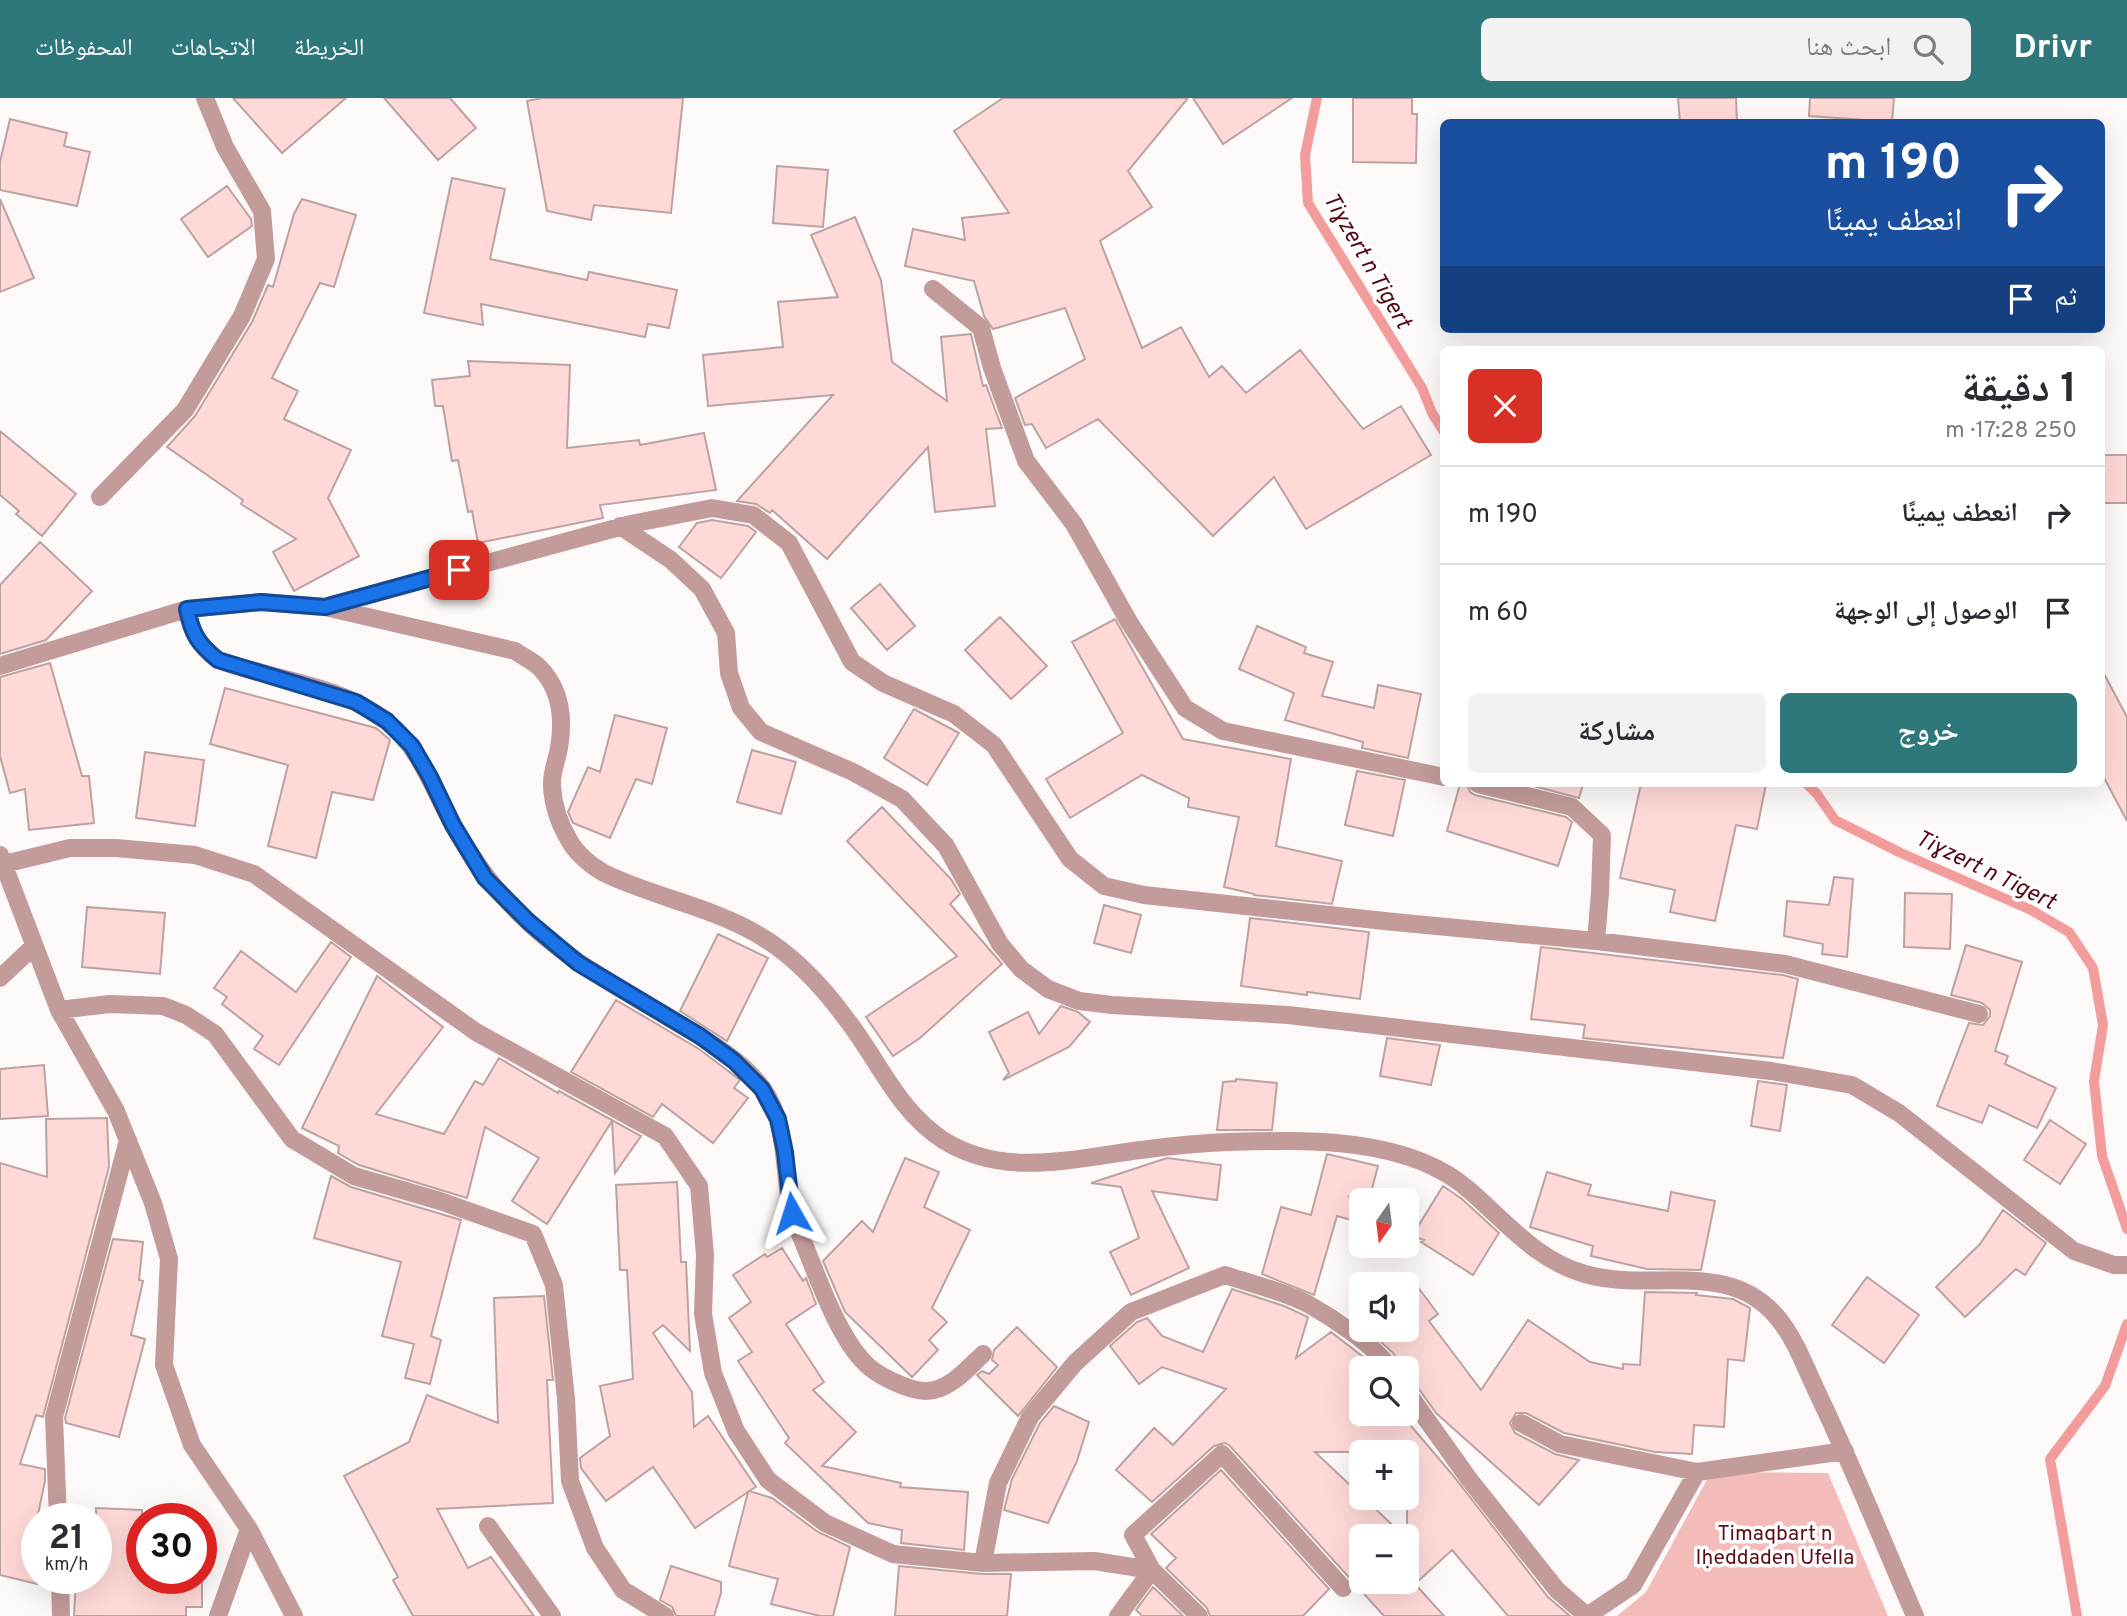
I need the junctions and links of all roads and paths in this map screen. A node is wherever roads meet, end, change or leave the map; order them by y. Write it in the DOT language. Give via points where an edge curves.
graph roads {
  1 [pos="205,98"];
  2 [pos="933,289"];
  3 [pos="100,497"];
  4 [pos="620,526"];
  5 [pos="325,607"];
  6 [pos="187,609"];
  7 [pos="0,666"];
  8 [pos="1440,776"];
  9 [pos="1490,787"];
  10 [pos="2,859"];
  11 [pos="1596,941"];
  12 [pos="34,946"];
  13 [pos="0,978"];
  14 [pos="59,1010"];
  15 [pos="1979,1014"];
  16 [pos="128,1140"];
  17 [pos="2127,1265"];
  18 [pos="983,1354"];
  19 [pos="1379,1356"];
  20 [pos="1419,1409"];
  21 [pos="1521,1423"];
  22 [pos="1845,1451"];
  23 [pos="1697,1472"];
  24 [pos="57,1503"];
  25 [pos="488,1526"];
  26 [pos="249,1529"];
  27 [pos="983,1563"];
  28 [pos="1152,1570"];
  29 [pos="1343,1588"];
  30 [pos="60,1594"];
  31 [pos="61,1616"];
  32 [pos="218,1616"];
  33 [pos="294,1616"];
  34 [pos="552,1616"];
  35 [pos="665,1616"];
  36 [pos="1118,1616"];
  37 [pos="1199,1616"];
  38 [pos="1587,1616"];
  39 [pos="1915,1616"];
  1 -- 3 [label="street" via="225,147 262,211 266,259 242,316 185,410"];
  2 -- 8 [label="street" via="981,328 1026,461 1074,524 1129,622 1185,708 1223,731"];
  4 -- 5 [label="street"];
  4 -- 11 [label="street" via="712,508 753,515 789,544 852,662 883,683 954,714 994,745 1070,859 1104,886 1144,895"];
  4 -- 17 [label="street" via="671,560 702,589 726,632 729,673 741,708 761,732 902,799 946,846 1000,944 1021,969 1048,989 1079,1001 1112,1005 1302,1017 1772,1071 1852,1085 1899,1113 2074,1251"];
  5 -- 6 [label="street" via="261,602"];
  5 -- 22 [label="street" via="515,651 539,667 555,691 563,718 551,781 556,817 573,848 600,871 759,935 799,965 848,1020 912,1114 944,1140 981,1157 1021,1165 1227,1142 1384,1148 1427,1163 1465,1186 1537,1252 1584,1274 1636,1282 1717,1281 1750,1294 1777,1317"];
  6 -- 7 [label="street"];
  6 -- 18 [label="street" via="202,647 218,660 356,702 387,721 412,746 485,878 529,922 578,963 700,1036 762,1089 778,1119 792,1213 842,1331 864,1363 895,1383 925,1391 948,1385"];
  9 -- 11 [label="street" via="1572,807 1602,835"];
  10 -- 12 [label="street"];
  10 -- 27 [label="street" via="70,848 116,848 195,855 254,874 476,1032 665,1136 699,1186 705,1255 703,1314 713,1373 736,1431 768,1480 825,1523 893,1553"];
  11 -- 15 [label="street" via="1785,964"];
  12 -- 13 [label="street"];
  12 -- 14 [label="street"];
  14 -- 16 [label="street"];
  14 -- 35 [label="street" via="110,1004 163,1006 186,1015 215,1034 292,1139 354,1176 533,1234 554,1285 570,1481 595,1548 623,1590"];
  16 -- 24 [label="street" via="54,1417"];
  16 -- 26 [label="street" via="169,1259 164,1365 192,1445"];
  19 -- 27 [label="street" via="1307,1304 1225,1275 1131,1312 1075,1363 1030,1417 998,1483"];
  20 -- 38 [label="street" via="1557,1590"];
  21 -- 23 [label="street" via="1560,1444"];
  22 -- 23 [label="street"];
  22 -- 39 [label="street"];
  23 -- 38 [label="street" via="1633,1585"];
  25 -- 34 [label="street"];
  26 -- 32 [label="street"];
  26 -- 33 [label="street"];
  27 -- 28 [label="street" via="1094,1561"];
  28 -- 29 [label="street" via="1133,1535 1222,1454"];
  28 -- 36 [label="street"];
  28 -- 37 [label="street"];
  30 -- 31 [label="street"];
}
